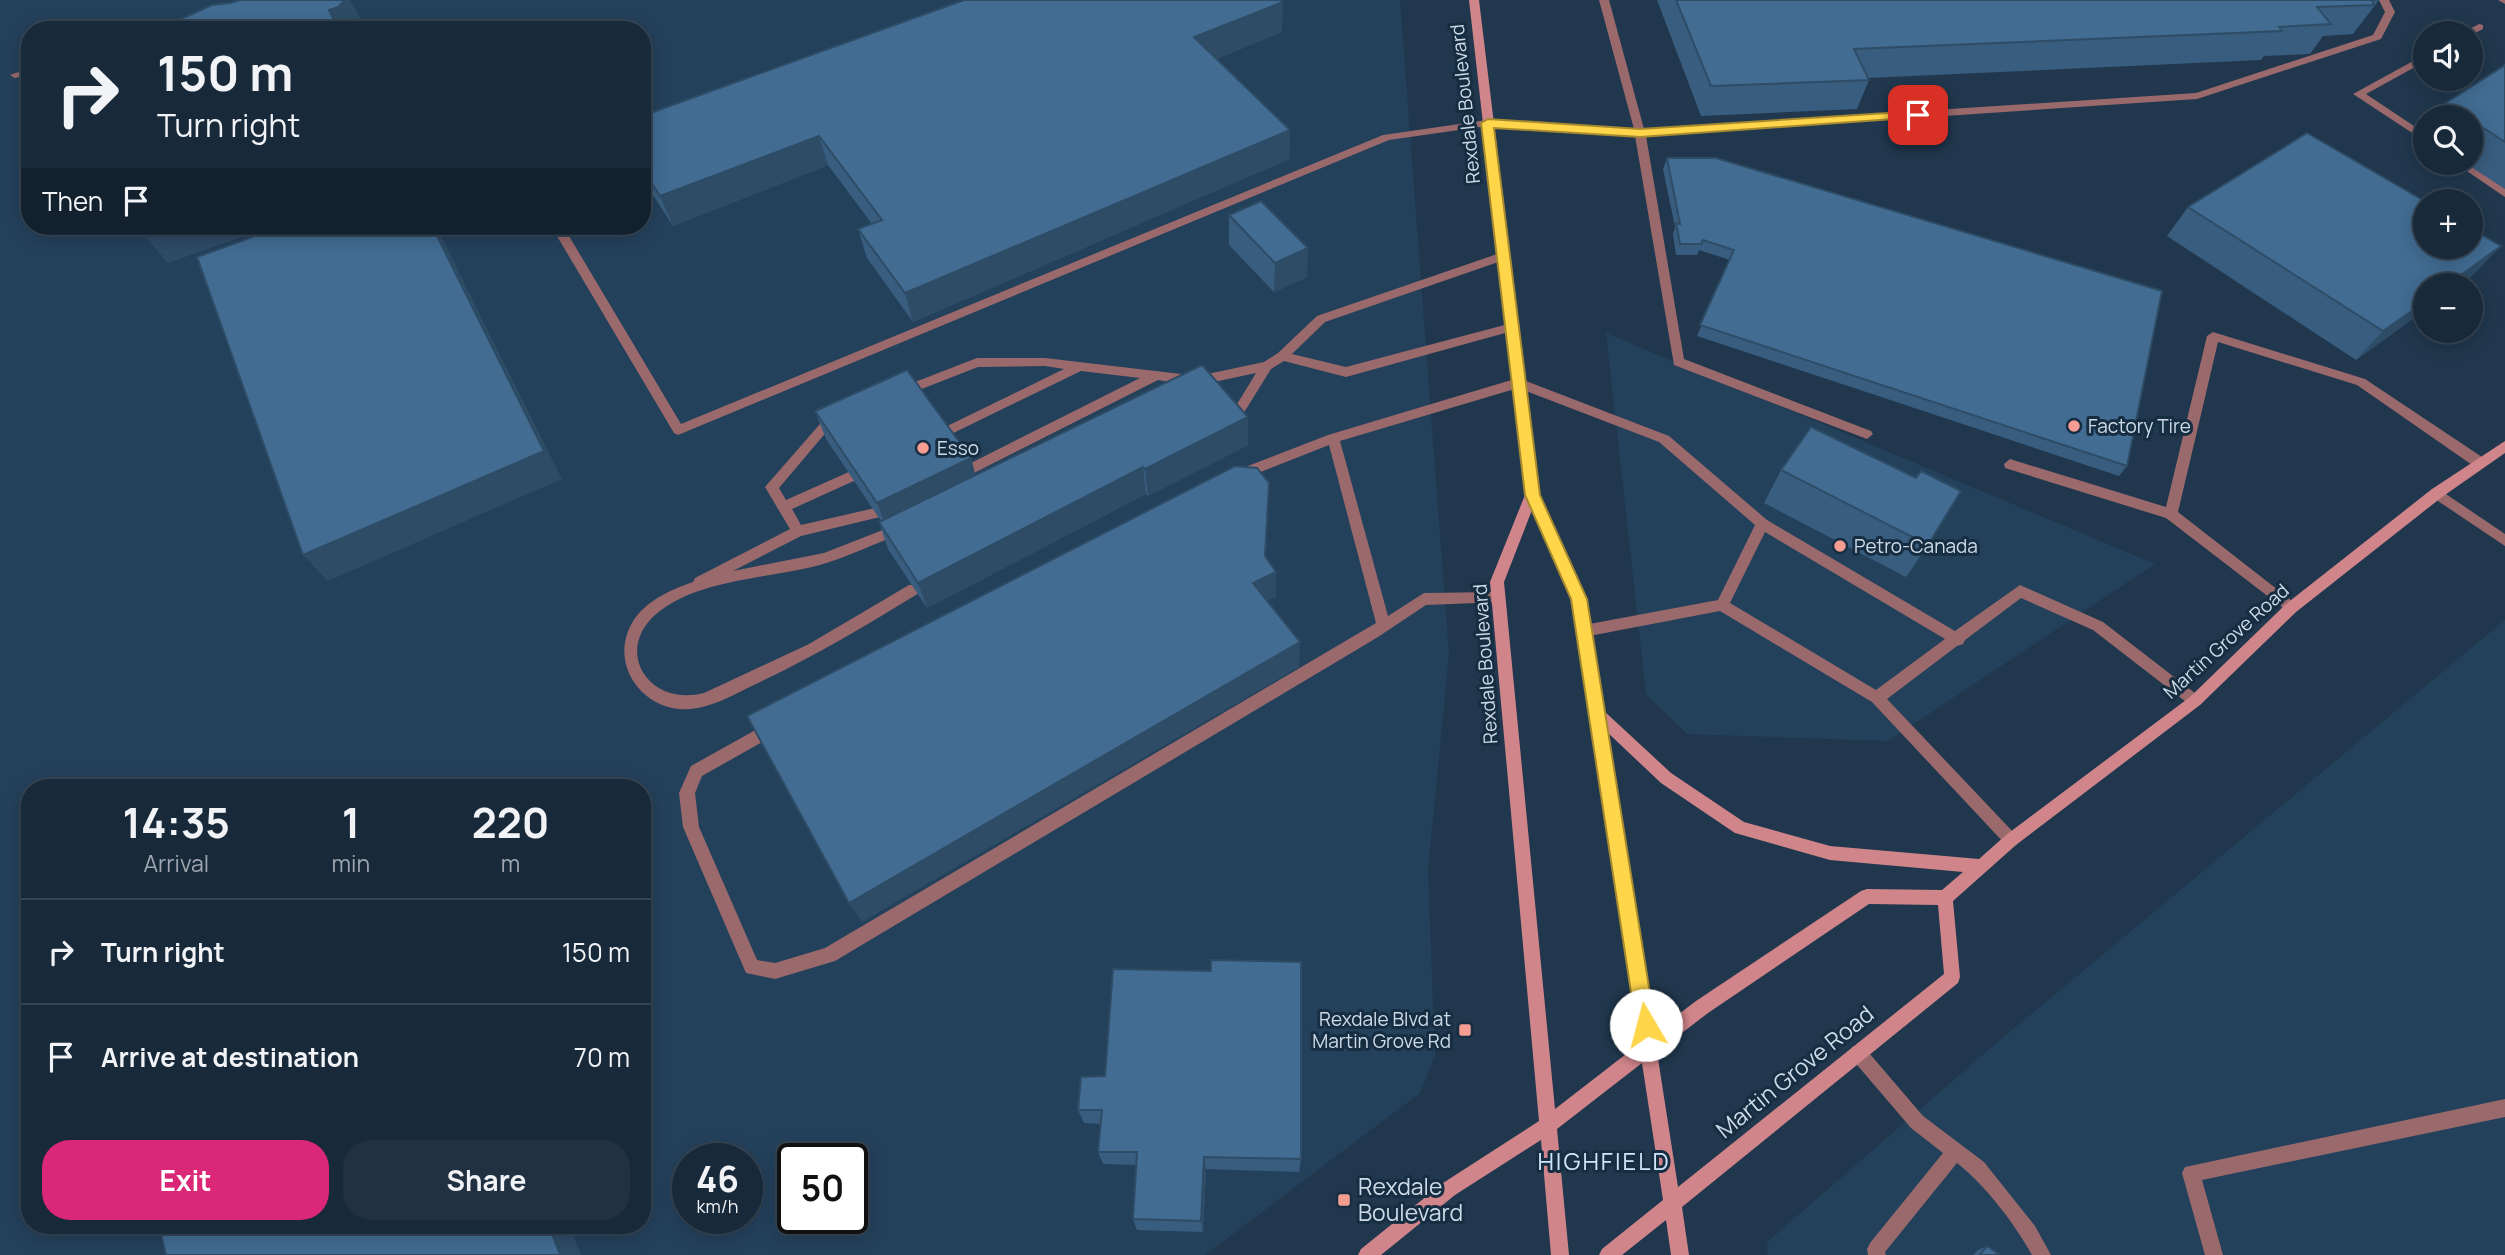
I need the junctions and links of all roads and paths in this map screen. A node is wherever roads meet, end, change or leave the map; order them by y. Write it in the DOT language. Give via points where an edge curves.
graph roads {
  1 [pos="1474,0"];
  2 [pos="1604,0"];
  3 [pos="2384,0"];
  4 [pos="2413,64"];
  5 [pos="21,73"];
  6 [pos="15,75"];
  7 [pos="1488,123"];
  8 [pos="2413,130"];
  9 [pos="1640,133"];
  10 [pos="2478,175"];
  11 [pos="2505,193"];
  12 [pos="562,235"];
  13 [pos="1503,256"];
  14 [pos="1512,327"];
  15 [pos="1282,356"];
  16 [pos="1080,366"];
  17 [pos="1267,366"];
  18 [pos="1158,375"];
  19 [pos="1197,380"];
  20 [pos="1518,383"];
  21 [pos="1173,392"];
  22 [pos="886,399"];
  23 [pos="849,416"];
  24 [pos="1231,425"];
  25 [pos="942,434"];
  26 [pos="1867,434"];
  27 [pos="1333,438"];
  28 [pos="2505,446"];
  29 [pos="2480,463"];
  30 [pos="2010,464"];
  31 [pos="968,471"];
  32 [pos="851,476"];
  33 [pos="1221,482"];
  34 [pos="2437,493"];
  35 [pos="1532,495"];
  36 [pos="783,507"];
  37 [pos="875,513"];
  38 [pos="2171,514"];
  39 [pos="1762,524"];
  40 [pos="907,525"];
  41 [pos="799,531"];
  42 [pos="2505,541"];
  43 [pos="914,589"];
  44 [pos="685,590"];
  45 [pos="1498,597"];
  46 [pos="1722,605"];
  47 [pos="2291,608"];
  48 [pos="1384,626"];
  49 [pos="1584,631"];
  50 [pos="1958,640"];
  51 [pos="1877,698"];
  52 [pos="2195,701"];
  53 [pos="1596,712"];
  54 [pos="781,724"];
  55 [pos="2011,839"];
  56 [pos="1981,866"];
  57 [pos="1945,898"];
  58 [pos="1649,1047"];
  59 [pos="1858,1053"];
  60 [pos="2505,1108"];
  61 [pos="1546,1126"];
  62 [pos="1956,1151"];
  63 [pos="1673,1202"];
  64 [pos="1367,1255"];
  65 [pos="1560,1255"];
  66 [pos="1608,1255"];
  67 [pos="1680,1255"];
  68 [pos="1877,1255"];
  69 [pos="2042,1255"];
  70 [pos="2214,1255"];
  1 -- 7 [label="main road, Rexdale Boulevard"];
  2 -- 9 [label="street"];
  3 -- 9 [label="street" via="2390,12 2378,37 2197,96"];
  4 -- 8 [label="street" via="2358,94"];
  5 -- 6 [label="street"];
  7 -- 9 [label="street"];
  7 -- 12 [label="street" via="1387,137 678,430"];
  7 -- 13 [label="main road, Rexdale Boulevard"];
  9 -- 26 [label="street" via="1678,362"];
  10 -- 11 [label="street"];
  13 -- 14 [label="main road, Rexdale Boulevard"];
  13 -- 15 [label="street" via="1321,319"];
  14 -- 15 [label="street" via="1346,372"];
  14 -- 20 [label="main road, Rexdale Boulevard"];
  15 -- 17 [label="street"];
  16 -- 18 [label="street"];
  16 -- 22 [label="street" via="977,363"];
  16 -- 25 [label="street"];
  17 -- 19 [label="street"];
  17 -- 24 [label="street"];
  18 -- 19 [label="street"];
  18 -- 31 [label="street"];
  19 -- 21 [label="street"];
  20 -- 27 [label="street"];
  20 -- 35 [label="main road, Rexdale Boulevard"];
  20 -- 39 [label="street" via="1664,439"];
  23 -- 36 [label="street" via="824,427 772,487"];
  27 -- 33 [label="street"];
  27 -- 48 [label="street"];
  28 -- 29 [label="main road, Martin Grove Road"];
  29 -- 34 [label="main road, Martin Grove Road"];
  29 -- 38 [label="street" via="2361,382 2213,336"];
  30 -- 38 [label="street"];
  32 -- 36 [label="street"];
  34 -- 42 [label="street"];
  34 -- 47 [label="main road, Martin Grove Road"];
  35 -- 45 [label="main road, Rexdale Boulevard" via="1497,582"];
  35 -- 49 [label="main road, Rexdale Boulevard" via="1579,599"];
  36 -- 41 [label="street"];
  37 -- 41 [label="street"];
  38 -- 47 [label="street"];
  39 -- 46 [label="street"];
  39 -- 50 [label="street"];
  40 -- 44 [label="street" via="823,558"];
  41 -- 44 [label="street"];
  43 -- 44 [label="street" via="822,646 734,688 690,703 668,702 645,691 633,666 630,642 648,613"];
  45 -- 48 [label="street" via="1424,599"];
  45 -- 61 [label="main road, Rexdale Boulevard"];
  46 -- 49 [label="street"];
  46 -- 51 [label="street"];
  47 -- 52 [label="main road, Martin Grove Road"];
  48 -- 54 [label="street" via="829,955 775,971 752,967 691,827 687,793 696,771"];
  49 -- 53 [label="main road, Rexdale Boulevard"];
  50 -- 51 [label="street"];
  50 -- 52 [label="street" via="2020,591 2098,626"];
  51 -- 55 [label="street"];
  52 -- 55 [label="main road, Martin Grove Road"];
  53 -- 56 [label="main road" via="1666,778 1740,828 1830,853"];
  53 -- 58 [label="main road, Rexdale Boulevard"];
  55 -- 56 [label="main road, Martin Grove Road"];
  56 -- 57 [label="main road, Martin Grove Road"];
  57 -- 58 [label="main road" via="1867,896"];
  57 -- 59 [label="main road, Martin Grove Road" via="1952,977"];
  58 -- 61 [label="main road"];
  58 -- 63 [label="main road, Rexdale Boulevard"];
  59 -- 62 [label="street" via="1917,1122"];
  59 -- 63 [label="main road, Martin Grove Road"];
  60 -- 70 [label="street" via="2190,1173"];
  61 -- 64 [label="main road" via="1450,1189"];
  61 -- 65 [label="main road, Rexdale Boulevard"];
  62 -- 68 [label="street" via="1876,1249"];
  62 -- 69 [label="street" via="1978,1168 2029,1231"];
  63 -- 66 [label="main road, Martin Grove Road"];
  63 -- 67 [label="main road, Rexdale Boulevard"];
}
